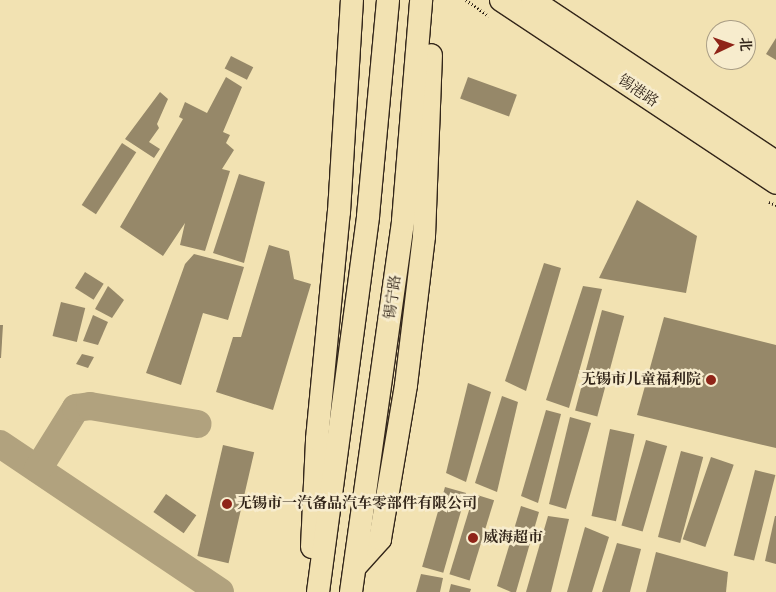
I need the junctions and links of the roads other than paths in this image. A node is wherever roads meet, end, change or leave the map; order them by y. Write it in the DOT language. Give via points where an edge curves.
graph roads {
  1 [pos="352,0"];
  2 [pos="388,0"];
  3 [pos="421,0"];
  4 [pos="434,0"];
  5 [pos="501,0"];
  6 [pos="532,0"];
  7 [pos="776,162"];
  8 [pos="776,183"];
  9 [pos="356,566"];
  10 [pos="310,592"];
  11 [pos="318,592"];
  12 [pos="351,592"];
  1 -- 10 [label="main road" via="339,212 317,439"];
  2 -- 11 [label="main road" via="368,216"];
  3 -- 9 [label="main road, 锡宁路" via="403,221"];
  4 -- 9 [label="main road" via="424,236 406,385 380,539"];
  5 -- 8 [label="main road, 锡港路"];
  6 -- 7 [label="main road, 锡港路"];
  9 -- 12 [label="main road, 锡宁路"];
}
